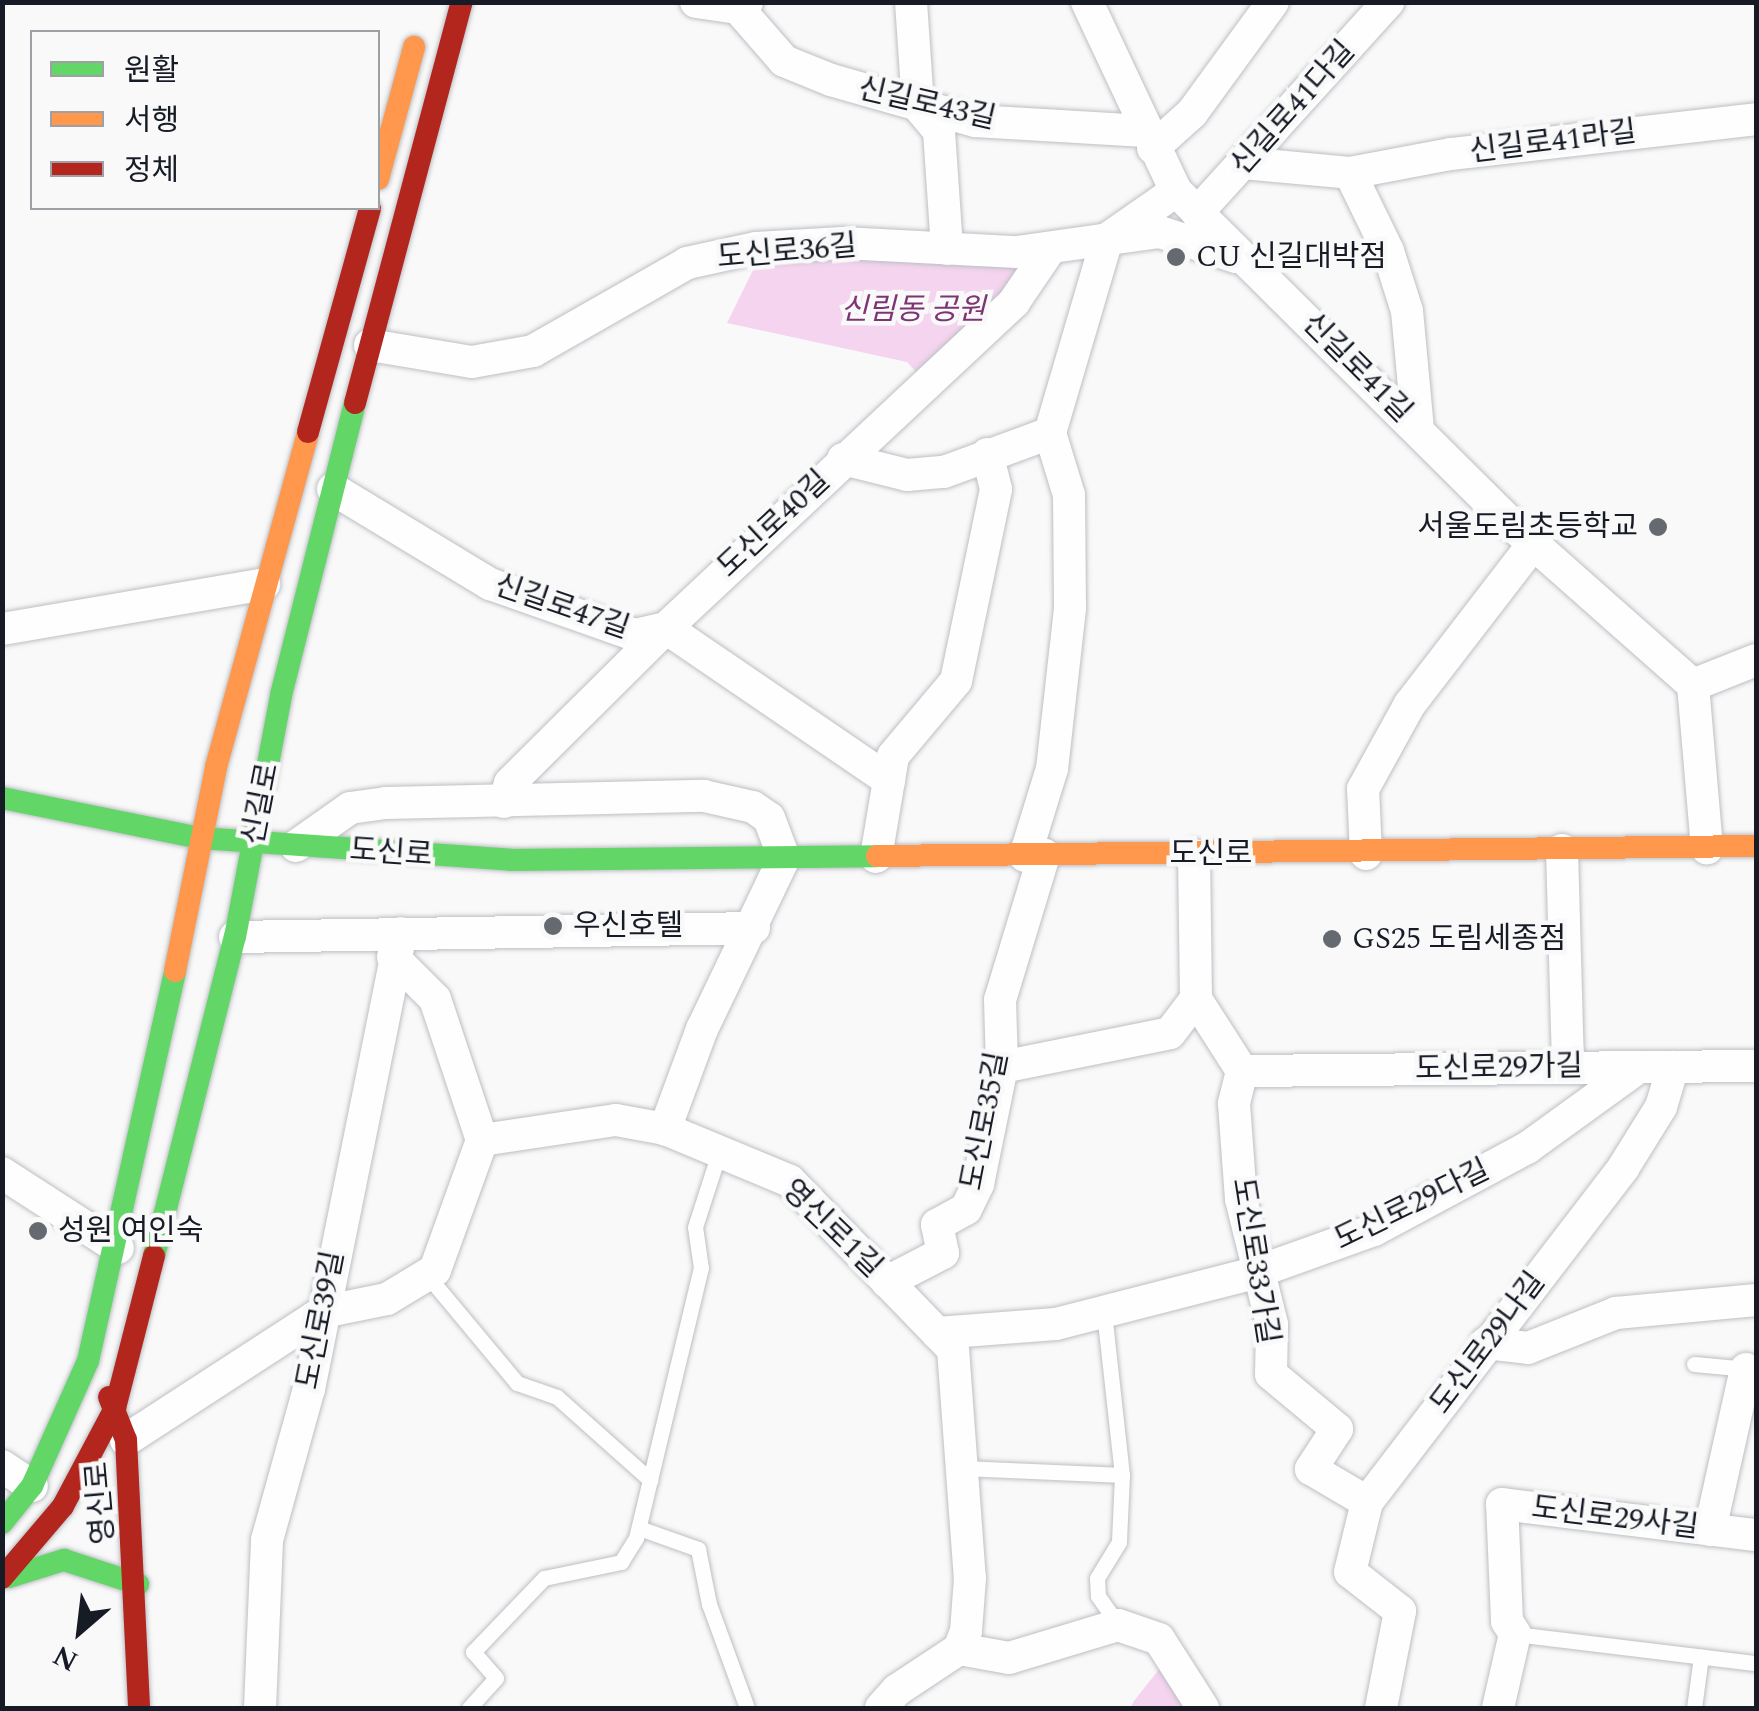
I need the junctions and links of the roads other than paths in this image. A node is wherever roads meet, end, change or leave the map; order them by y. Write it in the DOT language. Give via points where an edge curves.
graph roads {
  1 [pos="462,2"];
  2 [pos="696,2"];
  3 [pos="911,2"];
  4 [pos="1087,2"];
  5 [pos="1273,2"];
  6 [pos="1388,2"];
  7 [pos="743,5"];
  8 [pos="421,26"];
  9 [pos="918,106"];
  10 [pos="1756,119"];
  11 [pos="1148,140"];
  12 [pos="1242,163"];
  13 [pos="380,172"];
  14 [pos="1350,173"];
  15 [pos="1187,202"];
  16 [pos="369,210"];
  17 [pos="1108,239"];
  18 [pos="947,249"];
  19 [pos="1050,249"];
  20 [pos="1246,260"];
  21 [pos="370,345"];
  22 [pos="1418,429"];
  23 [pos="1050,433"];
  24 [pos="987,454"];
  25 [pos="843,458"];
  26 [pos="333,489"];
  27 [pos="1533,544"];
  28 [pos="264,584"];
  29 [pos="666,628"];
  30 [pos="2,629"];
  31 [pos="1756,660"];
  32 [pos="1693,686"];
  33 [pos="889,780"];
  34 [pos="2,798"];
  35 [pos="504,802"];
  36 [pos="200,838"];
  37 [pos="254,842"];
  38 [pos="296,846"];
  39 [pos="1707,848"];
  40 [pos="1562,850"];
  41 [pos="1756,850"];
  42 [pos="1194,854"];
  43 [pos="1366,854"];
  44 [pos="1034,856"];
  45 [pos="876,857"];
  46 [pos="784,858"];
  47 [pos="754,928"];
  48 [pos="236,936"];
  49 [pos="397,945"];
  50 [pos="1196,999"];
  51 [pos="1756,1066"];
  52 [pos="1002,1067"];
  53 [pos="1640,1067"];
  54 [pos="1673,1067"];
  55 [pos="1568,1068"];
  56 [pos="1242,1071"];
  57 [pos="666,1129"];
  58 [pos="482,1140"];
  59 [pos="718,1156"];
  60 [pos="2,1173"];
  61 [pos="118,1248"];
  62 [pos="1254,1273"];
  63 [pos="426,1274"];
  64 [pos="888,1282"];
  65 [pos="1756,1300"];
  66 [pos="324,1312"];
  67 [pos="1104,1312"];
  68 [pos="937,1333"];
  69 [pos="1486,1343"];
  70 [pos="88,1361"];
  71 [pos="1694,1364"];
  72 [pos="1751,1370"];
  73 [pos="115,1408"];
  74 [pos="126,1440"];
  75 [pos="2,1466"];
  76 [pos="964,1468"];
  77 [pos="1122,1475"];
  78 [pos="650,1480"];
  79 [pos="32,1486"];
  80 [pos="1367,1502"];
  81 [pos="2,1523"];
  82 [pos="639,1528"];
  83 [pos="1710,1530"];
  84 [pos="1756,1536"];
  85 [pos="2,1579"];
  86 [pos="138,1584"];
  87 [pos="1118,1625"];
  88 [pos="1515,1634"];
  89 [pos="960,1649"];
  90 [pos="1701,1656"];
  91 [pos="1756,1662"];
  92 [pos="139,1708"];
  93 [pos="260,1708"];
  94 [pos="469,1708"];
  95 [pos="747,1708"];
  96 [pos="881,1708"];
  97 [pos="1203,1708"];
  98 [pos="1382,1708"];
  99 [pos="1498,1708"];
  100 [pos="1694,1708"];
  1 -- 21 [label="main road, 신길로"];
  2 -- 7 [label="street, 신길로43길"];
  3 -- 9 [label="street"];
  4 -- 11 [label="street, 신길로41길"];
  5 -- 11 [label="street" via="1192,114"];
  6 -- 12 [label="street, 신길로41다길"];
  7 -- 9 [label="street, 신길로43길" via="784,61"];
  8 -- 13 [label="main road"];
  9 -- 11 [label="street, 신길로43길" via="975,121"];
  9 -- 18 [label="street" via="939,132"];
  10 -- 14 [label="street, 신길로41라길" via="1452,154"];
  11 -- 15 [label="street, 신길로41길"];
  12 -- 14 [label="street, 신길로41라길"];
  12 -- 15 [label="street, 신길로41다길"];
  14 -- 22 [label="street" via="1388,251 1407,311"];
  15 -- 17 [label="street, 도신로36길"];
  15 -- 20 [label="street, 신길로41길"];
  16 -- 28 [label="main road, 신길로"];
  17 -- 19 [label="street, 도신로36길"];
  17 -- 20 [label="street, 도신로36길" via="1160,232"];
  17 -- 23 [label="street"];
  18 -- 19 [label="street, 도신로36길"];
  18 -- 21 [label="street, 도신로36길" via="843,242 756,248 687,263 533,352 472,362"];
  19 -- 25 [label="street, 도신로40길" via="1014,302"];
  20 -- 22 [label="street, 신길로41길"];
  21 -- 26 [label="main road, 신길로"];
  22 -- 27 [label="street, 신길로41길"];
  23 -- 24 [label="street"];
  23 -- 44 [label="street" via="1069,495 1070,608 1052,769"];
  24 -- 25 [label="street" via="944,472 906,475"];
  24 -- 33 [label="street" via="996,490 956,681 893,756"];
  25 -- 29 [label="street, 도신로40길"];
  26 -- 29 [label="street, 신길로47길" via="490,584 635,636"];
  26 -- 37 [label="main road, 신길로" via="281,695"];
  27 -- 32 [label="street, 신길로41길"];
  27 -- 43 [label="street" via="1410,704 1363,789"];
  28 -- 30 [label="street"];
  28 -- 36 [label="main road, 신길로"];
  29 -- 33 [label="street, 신길로47길"];
  29 -- 35 [label="street, 도신로40길" via="510,784"];
  31 -- 32 [label="street"];
  32 -- 39 [label="street"];
  33 -- 45 [label="street"];
  34 -- 36 [label="main road, 도신로"];
  35 -- 38 [label="street" via="350,808"];
  35 -- 46 [label="street" via="718,798 769,818"];
  36 -- 37 [label="main road, 도신로"];
  36 -- 61 [label="main road, 신길로"];
  37 -- 38 [label="main road, 도신로"];
  37 -- 48 [label="main road, 신길로"];
  38 -- 46 [label="main road, 도신로" via="511,860"];
  39 -- 40 [label="main road, 도신로"];
  39 -- 41 [label="main road, 도신로"];
  40 -- 43 [label="main road, 도신로"];
  40 -- 55 [label="street"];
  42 -- 43 [label="main road, 도신로"];
  42 -- 44 [label="main road, 도신로"];
  42 -- 50 [label="street"];
  44 -- 45 [label="main road, 도신로"];
  44 -- 52 [label="street, 도신로35길" via="1000,1000"];
  45 -- 46 [label="main road, 도신로"];
  46 -- 47 [label="street"];
  47 -- 49 [label="street"];
  47 -- 57 [label="street" via="702,1029"];
  48 -- 49 [label="street"];
  48 -- 73 [label="main road, 신길로"];
  49 -- 58 [label="street" via="435,999"];
  49 -- 66 [label="street, 도신로39길"];
  50 -- 52 [label="street" via="1170,1033"];
  50 -- 56 [label="street"];
  51 -- 54 [label="street, 도신로29가길"];
  52 -- 64 [label="street, 도신로35길" via="966,1209 937,1226 943,1252"];
  53 -- 54 [label="street, 도신로29가길"];
  53 -- 55 [label="street, 도신로29가길"];
  53 -- 62 [label="street, 도신로29다길" via="1527,1148 1374,1230"];
  54 -- 69 [label="street, 도신로29나길" via="1661,1108 1623,1168"];
  55 -- 56 [label="street, 도신로29가길"];
  56 -- 62 [label="street, 도신로33가길" via="1234,1104"];
  57 -- 58 [label="street, 영신로1길" via="616,1120"];
  57 -- 59 [label="street, 영신로1길"];
  58 -- 63 [label="street" via="435,1270"];
  59 -- 64 [label="street, 영신로1길" via="790,1181"];
  59 -- 78 [label="lane" via="696,1227 701,1268"];
  60 -- 61 [label="street"];
  61 -- 70 [label="main road, 신길로"];
  62 -- 67 [label="street, 도신로29다길"];
  62 -- 80 [label="street, 도신로33가길" via="1272,1324 1271,1374 1337,1429 1311,1470"];
  63 -- 66 [label="street" via="387,1298"];
  63 -- 78 [label="lane" via="517,1384 557,1397"];
  64 -- 68 [label="street, 영신로1길"];
  65 -- 69 [label="street" via="1616,1313 1528,1348"];
  66 -- 74 [label="street"];
  66 -- 93 [label="street, 도신로39길" via="267,1540"];
  67 -- 68 [label="street, 도신로29다길" via="1056,1324"];
  67 -- 77 [label="lane"];
  68 -- 76 [label="street, 영신로1길" via="953,1349"];
  69 -- 80 [label="street, 도신로29나길"];
  70 -- 73 [label="main road, 영신로"];
  70 -- 79 [label="main road, 신길로"];
  71 -- 72 [label="lane"];
  72 -- 83 [label="street"];
  73 -- 74 [label="main road, 영신로"];
  73 -- 85 [label="main road, 신길로" via="64,1506"];
  74 -- 86 [label="main road, 영신로"];
  75 -- 79 [label="street"];
  76 -- 77 [label="lane"];
  76 -- 89 [label="street, 영신로1길" via="970,1578"];
  77 -- 87 [label="lane" via="1119,1542 1097,1578 1098,1596"];
  78 -- 82 [label="lane"];
  79 -- 81 [label="main road, 신길로"];
  80 -- 98 [label="street, 도신로29나길" via="1350,1572 1400,1611"];
  82 -- 94 [label="lane" via="621,1562 544,1578 472,1652 496,1678"];
  82 -- 95 [label="lane" via="698,1549"];
  83 -- 84 [label="street, 도신로29사길"];
  83 -- 88 [label="street, 도신로29사길" via="1502,1504 1507,1621"];
  85 -- 86 [label="main road" via="64,1560"];
  86 -- 92 [label="main road, 영신로"];
  87 -- 89 [label="street" via="1009,1658"];
  87 -- 97 [label="street" via="1159,1639"];
  88 -- 90 [label="lane"];
  88 -- 99 [label="street, 도신로29사길"];
  89 -- 96 [label="street"];
  90 -- 91 [label="lane"];
  90 -- 100 [label="lane"];
}
